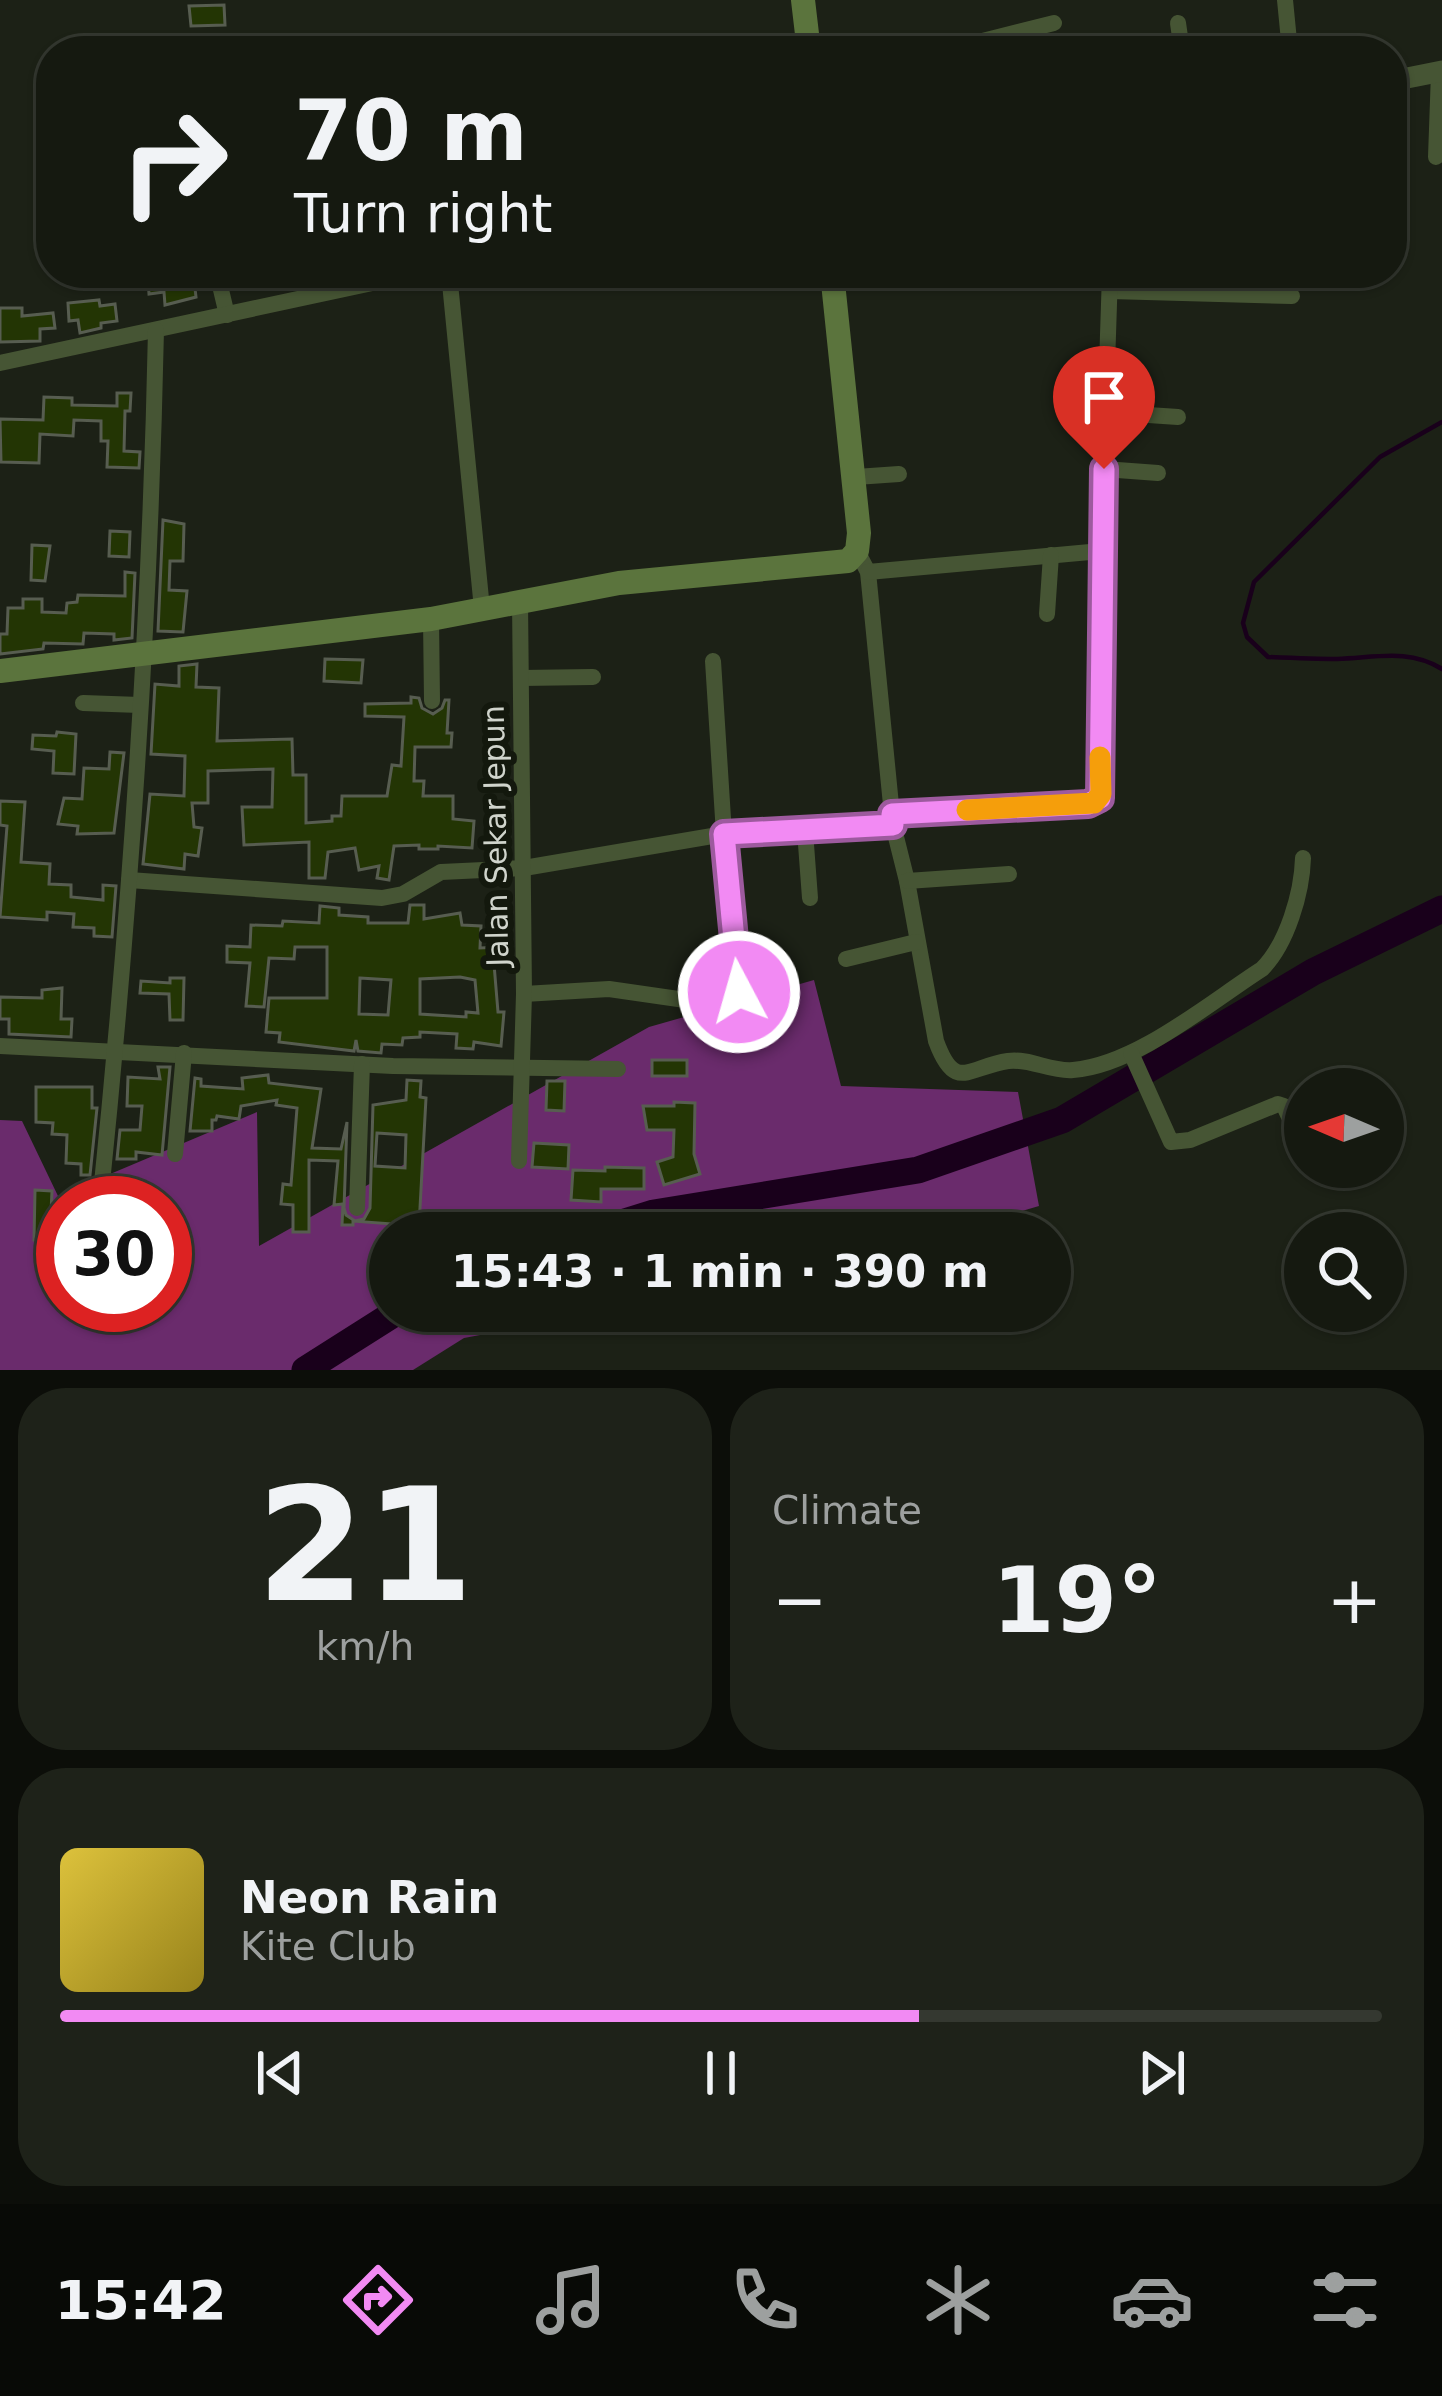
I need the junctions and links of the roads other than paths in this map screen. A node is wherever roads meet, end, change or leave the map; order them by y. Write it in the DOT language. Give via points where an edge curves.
graph roads {
  1 [pos="803,0"];
  2 [pos="1285,0"];
  3 [pos="1054,23"];
  4 [pos="1178,23"];
  5 [pos="807,36"];
  6 [pos="1002,36"];
  7 [pos="1180,36"];
  8 [pos="1289,36"];
  9 [pos="1441,72"];
  10 [pos="1407,78"];
  11 [pos="1436,157"];
  12 [pos="221,288"];
  13 [pos="350,288"];
  14 [pos="450,288"];
  15 [pos="834,288"];
  16 [pos="1110,288"];
  17 [pos="1188,288"];
  18 [pos="1292,296"];
  19 [pos="227,315"];
  20 [pos="156,330"];
  21 [pos="0,363"];
  22 [pos="1104,412"];
  23 [pos="1178,417"];
  24 [pos="1104,469"];
  25 [pos="1158,473"];
  26 [pos="899,474"];
  27 [pos="856,477"];
  28 [pos="1101,551"];
  29 [pos="1051,555"];
  30 [pos="862,561"];
  31 [pos="520,602"];
  32 [pos="482,609"];
  33 [pos="1047,614"];
  34 [pos="431,619"];
  35 [pos="142,652"];
  36 [pos="713,661"];
  37 [pos="0,670"];
  38 [pos="593,677"];
  39 [pos="521,678"];
  40 [pos="432,701"];
  41 [pos="83,703"];
  42 [pos="140,705"];
  43 [pos="892,820"];
  44 [pos="805,831"];
  45 [pos="724,834"];
  46 [pos="1303,858"];
  47 [pos="524,868"];
  48 [pos="1009,874"];
  49 [pos="129,880"];
  50 [pos="908,881"];
  51 [pos="810,898"];
  52 [pos="916,942"];
  53 [pos="847,959"];
  54 [pos="524,994"];
  55 [pos="0,1046"];
  56 [pos="116,1050"];
  57 [pos="184,1053"];
  58 [pos="1132,1056"];
  59 [pos="362,1064"];
  60 [pos="519,1069"];
  61 [pos="618,1069"];
  62 [pos="1284,1106"];
  63 [pos="175,1154"];
  64 [pos="519,1160"];
  65 [pos="103,1176"];
  66 [pos="357,1208"];
  1 -- 5 [label="main road"];
  2 -- 8 [label="street"];
  3 -- 6 [label="street"];
  4 -- 7 [label="street"];
  9 -- 10 [label="street"];
  9 -- 11 [label="street"];
  12 -- 19 [label="street"];
  13 -- 19 [label="street"];
  14 -- 32 [label="street"];
  15 -- 27 [label="main road"];
  16 -- 22 [label="street"];
  17 -- 18 [label="street"];
  19 -- 20 [label="street"];
  20 -- 21 [label="street"];
  20 -- 35 [label="street"];
  22 -- 23 [label="street"];
  22 -- 24 [label="street"];
  24 -- 25 [label="street"];
  24 -- 28 [label="street"];
  26 -- 27 [label="street"];
  27 -- 30 [label="main road"];
  28 -- 29 [label="street"];
  28 -- 43 [label="street" via="1098,801"];
  29 -- 30 [label="street"];
  29 -- 33 [label="street"];
  30 -- 31 [label="main road" via="619,583"];
  30 -- 43 [label="street"];
  31 -- 32 [label="main road"];
  31 -- 39 [label="street, Jalan Sekar Jepun"];
  32 -- 34 [label="main road"];
  34 -- 35 [label="main road"];
  34 -- 40 [label="street"];
  35 -- 37 [label="main road"];
  35 -- 42 [label="street"];
  36 -- 45 [label="street"];
  38 -- 39 [label="street"];
  39 -- 47 [label="street, Jalan Sekar Jepun"];
  41 -- 42 [label="street"];
  42 -- 49 [label="street"];
  43 -- 44 [label="street"];
  43 -- 50 [label="street"];
  44 -- 45 [label="street"];
  44 -- 51 [label="street"];
  45 -- 47 [label="street"];
  45 -- 54 [label="street" via="737,994 699,1002 609,989"];
  46 -- 58 [label="street" via="1273,958"];
  47 -- 49 [label="street" via="441,872 382,898"];
  47 -- 54 [label="street, Jalan Sekar Jepun"];
  48 -- 50 [label="street"];
  49 -- 56 [label="street"];
  50 -- 52 [label="street"];
  52 -- 53 [label="street"];
  52 -- 58 [label="street" via="936,1041 952,1072 1008,1061 1072,1070"];
  54 -- 60 [label="street, Jalan Sekar Jepun"];
  55 -- 56 [label="street"];
  56 -- 57 [label="street"];
  56 -- 65 [label="street"];
  57 -- 59 [label="street"];
  57 -- 63 [label="street"];
  58 -- 62 [label="street" via="1171,1142"];
  59 -- 60 [label="street"];
  59 -- 66 [label="street"];
  60 -- 61 [label="street"];
  60 -- 64 [label="street, Jalan Sekar Jepun"];
}
